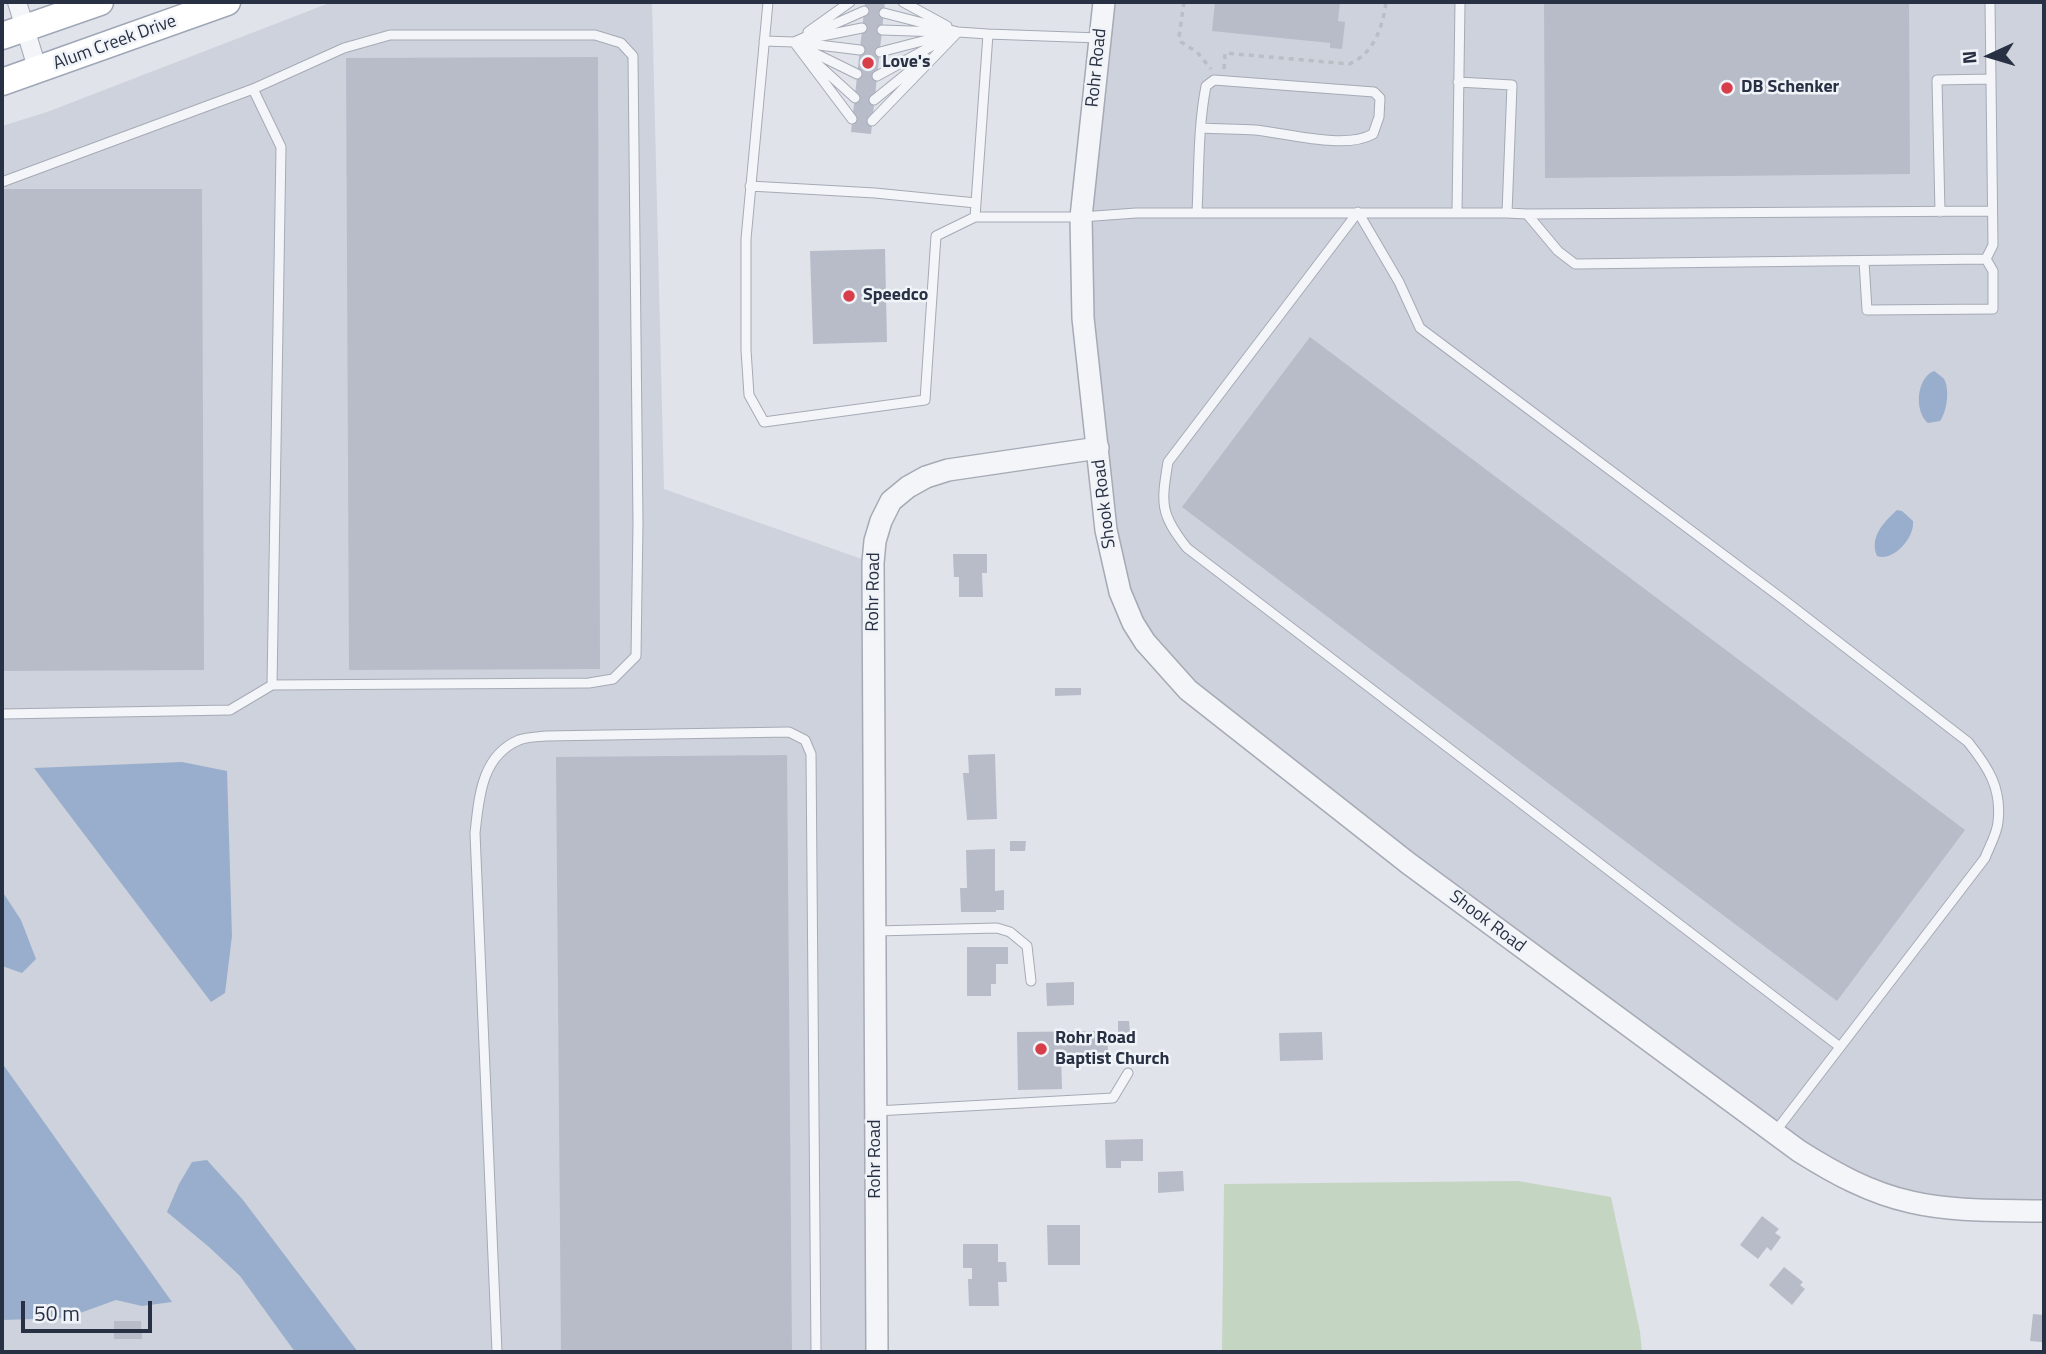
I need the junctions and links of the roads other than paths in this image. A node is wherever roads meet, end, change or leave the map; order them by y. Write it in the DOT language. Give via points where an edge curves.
graph roads {
  1 [pos="17,2"];
  2 [pos="100,2"];
  3 [pos="227,2"];
  4 [pos="768,2"];
  5 [pos="849,2"];
  6 [pos="903,2"];
  7 [pos="1104,2"];
  8 [pos="1460,2"];
  9 [pos="1990,2"];
  10 [pos="864,11"];
  11 [pos="884,13"];
  12 [pos="862,28"];
  13 [pos="882,30"];
  14 [pos="13,32"];
  15 [pos="958,32"];
  16 [pos="988,34"];
  17 [pos="1101,38"];
  18 [pos="764,41"];
  19 [pos="794,42"];
  20 [pos="860,50"];
  21 [pos="880,52"];
  22 [pos="37,71"];
  23 [pos="857,74"];
  24 [pos="877,76"];
  25 [pos="1991,79"];
  26 [pos="2,82"];
  27 [pos="1458,82"];
  28 [pos="253,89"];
  29 [pos="855,98"];
  30 [pos="874,100"];
  31 [pos="852,119"];
  32 [pos="872,121"];
  33 [pos="1201,128"];
  34 [pos="2,182"];
  35 [pos="750,186"];
  36 [pos="976,203"];
  37 [pos="1992,211"];
  38 [pos="1358,212"];
  39 [pos="1457,212"];
  40 [pos="1940,212"];
  41 [pos="1197,213"];
  42 [pos="1507,213"];
  43 [pos="1527,214"];
  44 [pos="975,217"];
  45 [pos="1081,217"];
  46 [pos="1986,259"];
  47 [pos="1864,261"];
  48 [pos="1098,448"];
  49 [pos="272,685"];
  50 [pos="2,714"];
  51 [pos="874,931"];
  52 [pos="1031,981"];
  53 [pos="1840,1047"];
  54 [pos="1128,1073"];
  55 [pos="876,1111"];
  56 [pos="1774,1133"];
  57 [pos="2044,1211"];
  58 [pos="497,1352"];
  59 [pos="816,1352"];
  60 [pos="877,1352"];
  1 -- 14 [label="street"];
  2 -- 14 [label="main road"];
  3 -- 22 [label="main road, Alum Creek Drive"];
  4 -- 18 [label="lane"];
  5 -- 19 [label="lane"];
  6 -- 15 [label="lane"];
  7 -- 17 [label="street, Rohr Road"];
  8 -- 27 [label="lane"];
  9 -- 25 [label="lane"];
  10 -- 19 [label="lane"];
  11 -- 15 [label="lane"];
  12 -- 19 [label="lane"];
  13 -- 15 [label="lane"];
  14 -- 22 [label="street"];
  15 -- 16 [label="lane"];
  15 -- 21 [label="lane"];
  15 -- 24 [label="lane"];
  15 -- 30 [label="lane"];
  15 -- 32 [label="lane"];
  16 -- 17 [label="lane"];
  16 -- 36 [label="lane"];
  17 -- 45 [label="street, Rohr Road"];
  18 -- 19 [label="lane"];
  18 -- 35 [label="lane"];
  19 -- 20 [label="lane"];
  19 -- 23 [label="lane"];
  19 -- 29 [label="lane"];
  19 -- 31 [label="lane"];
  22 -- 26 [label="main road, Alum Creek Drive"];
  25 -- 37 [label="lane"];
  25 -- 40 [label="lane" via="1937,80"];
  27 -- 39 [label="lane"];
  27 -- 42 [label="lane" via="1512,85"];
  28 -- 34 [label="lane"];
  28 -- 49 [label="lane" via="281,147"];
  28 -- 49 [label="lane" via="344,48 390,35 595,35 621,43 633,56 639,524 636,656 613,679 589,683"];
  33 -- 33 [label="lane" via="1364,139 1373,134 1380,98 1374,92 1214,80 1206,86"];
  33 -- 41 [label="lane"];
  35 -- 36 [label="lane"];
  35 -- 44 [label="lane" via="747,373 749,395 764,422 925,400 936,236"];
  36 -- 44 [label="lane"];
  37 -- 40 [label="lane"];
  37 -- 46 [label="lane" via="1993,246"];
  38 -- 39 [label="lane"];
  38 -- 41 [label="lane"];
  38 -- 53 [label="lane" via="1420,328 1968,742 1988,767 1997,790 1998,824 1984,858"];
  38 -- 53 [label="lane" via="1168,462 1163,489 1169,527 1186,548"];
  39 -- 42 [label="lane"];
  40 -- 43 [label="lane"];
  41 -- 45 [label="lane"];
  42 -- 43 [label="lane"];
  43 -- 47 [label="lane" via="1575,264"];
  44 -- 45 [label="lane"];
  45 -- 48 [label="street, Rohr Road" via="1083,318"];
  46 -- 47 [label="lane"];
  46 -- 47 [label="lane" via="1993,271 1993,309 1867,310"];
  48 -- 51 [label="street, Rohr Road" via="926,477 891,501 881,521 873,563"];
  48 -- 56 [label="street, Shook Road" via="1106,530 1126,608 1145,642 1188,690 1408,863"];
  49 -- 50 [label="lane" via="230,710"];
  51 -- 52 [label="lane" via="997,928 1010,932 1027,946"];
  51 -- 55 [label="street, Rohr Road"];
  53 -- 56 [label="lane"];
  54 -- 55 [label="lane" via="1113,1098"];
  55 -- 60 [label="street, Rohr Road"];
  56 -- 57 [label="street, Shook Road" via="1842,1177 1884,1194 1982,1210"];
  58 -- 59 [label="lane" via="475,833 481,785 498,753 520,739 789,732 805,740 811,754"];
}
